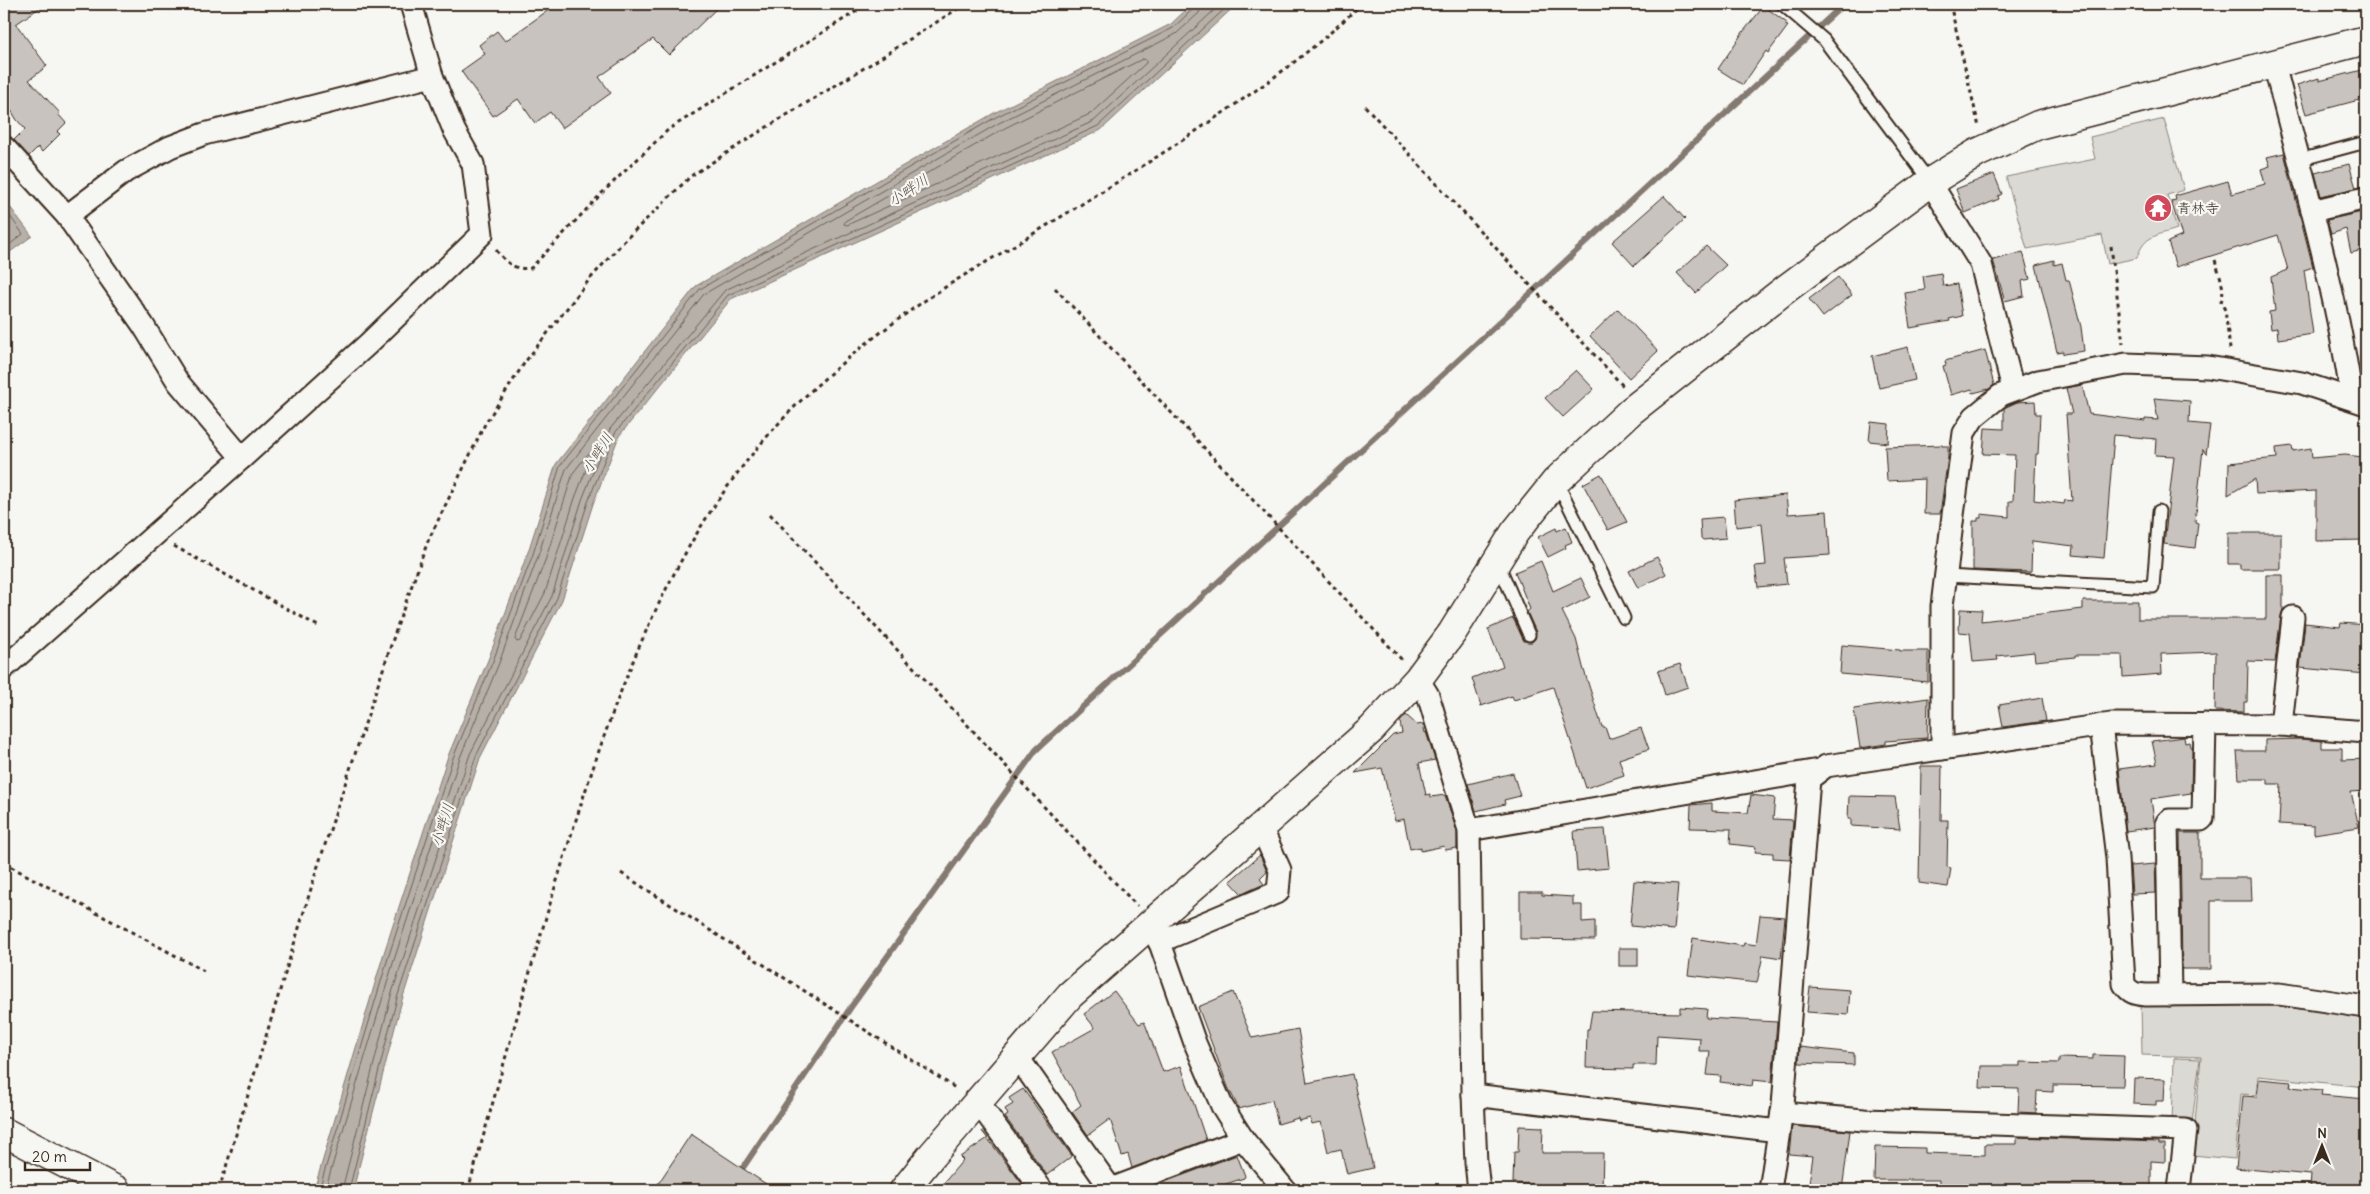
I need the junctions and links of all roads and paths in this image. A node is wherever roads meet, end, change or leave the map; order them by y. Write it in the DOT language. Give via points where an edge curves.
graph roads {
  1 [pos="411,4"];
  2 [pos="848,4"];
  3 [pos="868,4"];
  4 [pos="966,4"];
  5 [pos="1362,4"];
  6 [pos="1782,4"];
  7 [pos="1950,4"];
  8 [pos="856,12"];
  9 [pos="2366,40"];
  10 [pos="2274,64"];
  11 [pos="432,76"];
  12 [pos="1365,106"];
  13 [pos="2366,142"];
  14 [pos="4,147"];
  15 [pos="1984,149"];
  16 [pos="2299,160"];
  17 [pos="1930,182"];
  18 [pos="2366,198"];
  19 [pos="2312,211"];
  20 [pos="67,216"];
  21 [pos="482,234"];
  22 [pos="2111,246"];
  23 [pos="2215,260"];
  24 [pos="1055,288"];
  25 [pos="2126,364"];
  26 [pos="2232,371"];
  27 [pos="2013,389"];
  28 [pos="2359,402"];
  29 [pos="1639,404"];
  30 [pos="242,458"];
  31 [pos="1556,481"];
  32 [pos="2159,511"];
  33 [pos="770,514"];
  34 [pos="156,536"];
  35 [pos="1497,561"];
  36 [pos="1946,576"];
  37 [pos="2292,617"];
  38 [pos="1624,618"];
  39 [pos="318,626"];
  40 [pos="1529,635"];
  41 [pos="4,668"];
  42 [pos="1418,678"];
  43 [pos="2205,724"];
  44 [pos="2101,725"];
  45 [pos="2282,725"];
  46 [pos="2366,732"];
  47 [pos="1942,749"];
  48 [pos="1819,770"];
  49 [pos="1261,827"];
  50 [pos="1469,830"];
  51 [pos="4,862"];
  52 [pos="621,873"];
  53 [pos="1156,933"];
  54 [pos="204,971"];
  55 [pos="2170,994"];
  56 [pos="2366,1007"];
  57 [pos="1017,1056"];
  58 [pos="1473,1095"];
  59 [pos="978,1102"];
  60 [pos="1781,1122"];
  61 [pos="4,1132"];
  62 [pos="1243,1139"];
  63 [pos="116,1190"];
  64 [pos="219,1190"];
  65 [pos="468,1190"];
  66 [pos="904,1190"];
  67 [pos="1042,1190"];
  68 [pos="1285,1190"];
  69 [pos="1479,1190"];
  70 [pos="1770,1190"];
  71 [pos="2179,1190"];
  1 -- 11 [label="street"];
  2 -- 8 [label="path"];
  3 -- 8 [label="path"];
  4 -- 64 [label="path" via="691,176 589,280 525,362 490,416 428,541 399,621 300,923"];
  5 -- 65 [label="path" via="1270,82 1111,187 912,309 828,375 753,454 703,526 669,584 631,667 590,776 534,956"];
  6 -- 17 [label="lane" via="1824,40"];
  7 -- 15 [label="path"];
  8 -- 21 [label="path" via="669,129 531,268 514,268"];
  9 -- 10 [label="street"];
  10 -- 15 [label="street" via="2038,126"];
  10 -- 16 [label="street"];
  11 -- 20 [label="street" via="204,134 170,146 126,170"];
  11 -- 21 [label="street" via="454,130 473,164"];
  12 -- 29 [label="path"];
  13 -- 16 [label="lane"];
  14 -- 20 [label="street"];
  15 -- 17 [label="street"];
  16 -- 19 [label="street"];
  17 -- 27 [label="street" via="1980,264"];
  17 -- 29 [label="street"];
  18 -- 19 [label="street"];
  19 -- 28 [label="street"];
  20 -- 30 [label="street" via="144,325 178,382"];
  21 -- 30 [label="street" via="368,344"];
  22 -- 25 [label="path"];
  23 -- 26 [label="path"];
  24 -- 42 [label="path"];
  25 -- 26 [label="street"];
  25 -- 27 [label="street"];
  26 -- 28 [label="street" via="2302,383"];
  27 -- 36 [label="street" via="1974,417 1964,433"];
  29 -- 31 [label="street"];
  30 -- 34 [label="street"];
  31 -- 35 [label="street" via="1515,532"];
  31 -- 38 [label="lane"];
  32 -- 36 [label="lane" via="2153,587"];
  33 -- 53 [label="path"];
  34 -- 39 [label="path"];
  34 -- 41 [label="street"];
  35 -- 40 [label="lane"];
  35 -- 42 [label="street" via="1452,633"];
  36 -- 47 [label="street" via="1942,606"];
  37 -- 45 [label="street"];
  42 -- 49 [label="street" via="1372,729"];
  42 -- 50 [label="street" via="1428,695"];
  43 -- 44 [label="street"];
  43 -- 45 [label="street"];
  43 -- 55 [label="street" via="2203,818 2167,822"];
  44 -- 47 [label="street"];
  44 -- 55 [label="street" via="2117,858 2124,984 2134,994"];
  45 -- 46 [label="street"];
  47 -- 48 [label="street" via="1826,766"];
  48 -- 50 [label="street"];
  48 -- 60 [label="street" via="1809,779"];
  49 -- 53 [label="street"];
  49 -- 53 [label="street" via="1280,870 1278,892"];
  50 -- 58 [label="street"];
  51 -- 54 [label="path"];
  52 -- 59 [label="path"];
  53 -- 57 [label="street" via="1070,995"];
  53 -- 62 [label="street" via="1195,1043 1222,1106"];
  55 -- 56 [label="street" via="2279,994"];
  57 -- 59 [label="street"];
  57 -- 62 [label="street" via="1111,1189"];
  58 -- 60 [label="street" via="1573,1108"];
  58 -- 69 [label="street"];
  59 -- 66 [label="street"];
  59 -- 67 [label="street"];
  60 -- 70 [label="street"];
  60 -- 71 [label="street" via="1864,1120 2186,1130"];
  61 -- 63 [label="street"];
  62 -- 68 [label="street"];
}
